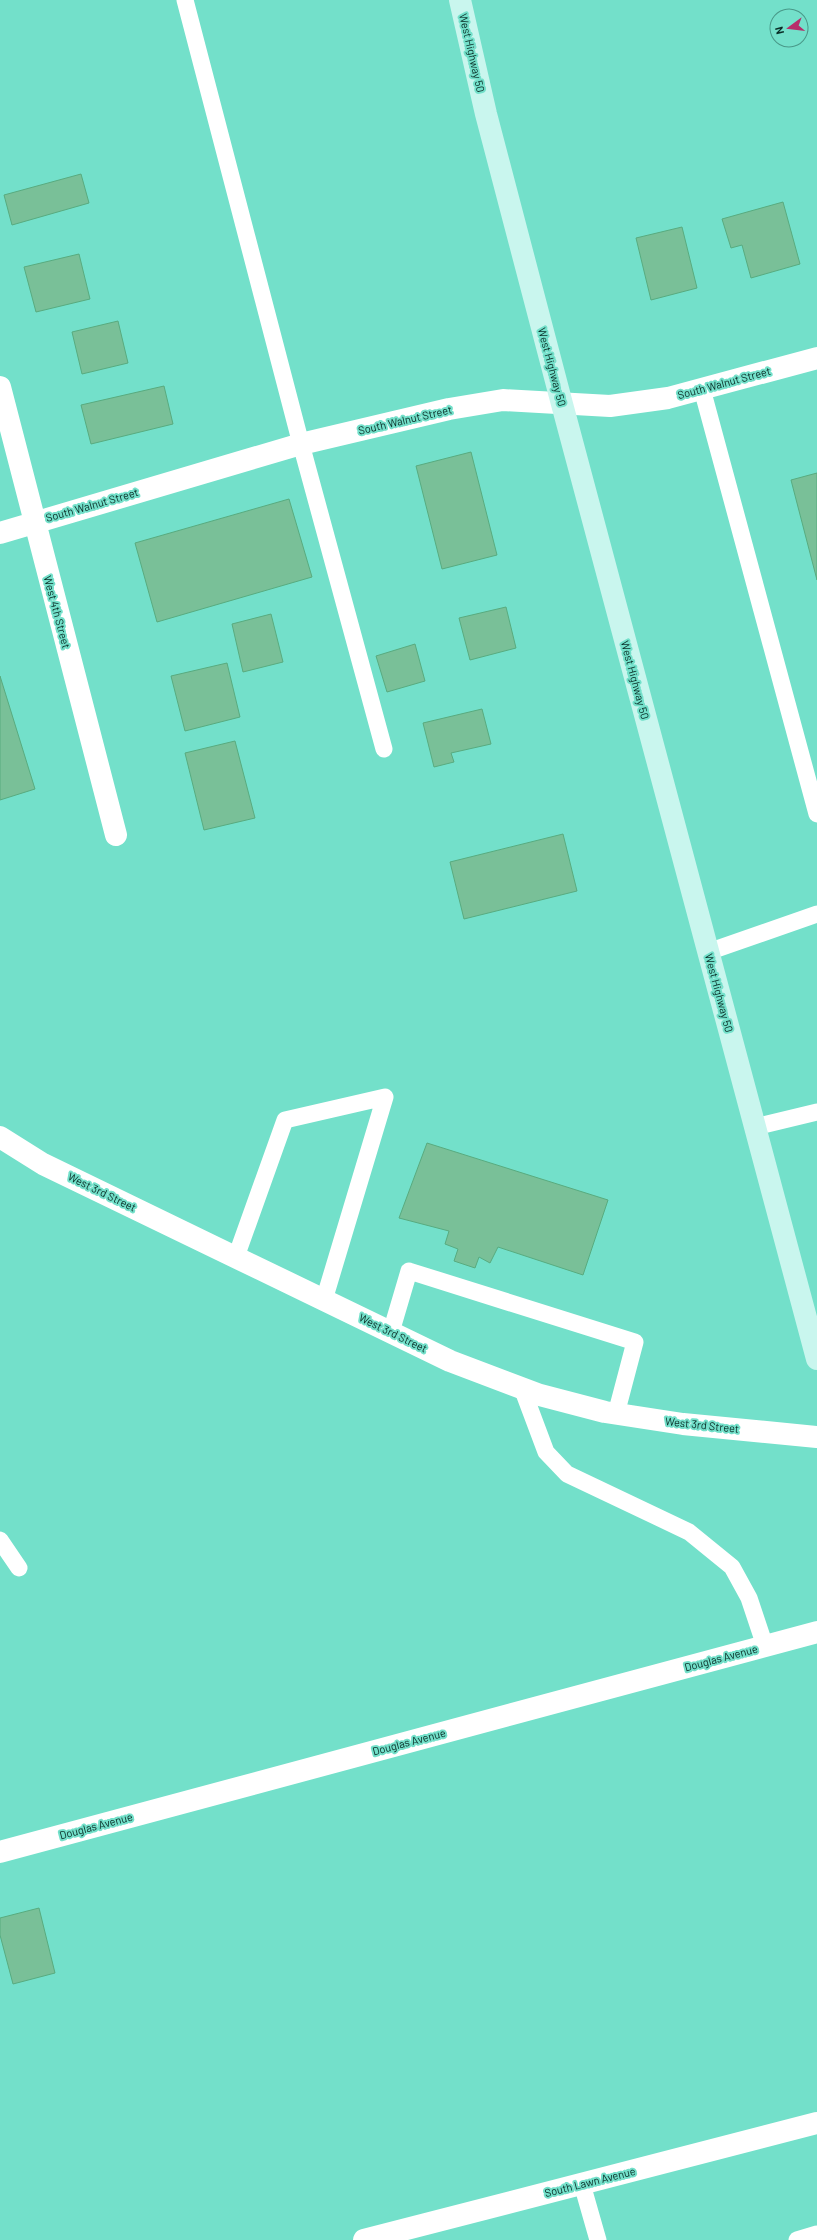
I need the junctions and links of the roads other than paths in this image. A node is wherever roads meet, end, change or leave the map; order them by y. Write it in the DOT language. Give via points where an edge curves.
graph roads {
  1 [pos="185,0"];
  2 [pos="460,0"];
  3 [pos="817,358"];
  4 [pos="0,387"];
  5 [pos="702,389"];
  6 [pos="562,404"];
  7 [pos="302,444"];
  8 [pos="34,522"];
  9 [pos="0,533"];
  10 [pos="384,749"];
  11 [pos="817,814"];
  12 [pos="116,835"];
  13 [pos="817,914"];
  14 [pos="708,952"];
  15 [pos="817,1112"];
  16 [pos="755,1127"];
  17 [pos="0,1137"];
  18 [pos="236,1257"];
  19 [pos="324,1300"];
  20 [pos="391,1332"];
  21 [pos="817,1359"];
  22 [pos="522,1388"];
  23 [pos="616,1414"];
  24 [pos="817,1437"];
  25 [pos="0,1540"];
  26 [pos="19,1568"];
  27 [pos="817,1632"];
  28 [pos="765,1646"];
  29 [pos="0,1852"];
  30 [pos="817,2123"];
  31 [pos="582,2184"];
  32 [pos="817,2234"];
  33 [pos="364,2240"];
  34 [pos="598,2240"];
  35 [pos="797,2240"];
  1 -- 7 [label="lane"];
  2 -- 6 [label="main road, West Highway 50" via="486,114"];
  3 -- 5 [label="street, South Walnut Street"];
  4 -- 8 [label="street, West 4th Street"];
  5 -- 6 [label="street, South Walnut Street" via="668,398 610,406"];
  5 -- 11 [label="lane"];
  6 -- 7 [label="street, South Walnut Street" via="503,400 449,409"];
  6 -- 14 [label="main road, West Highway 50"];
  7 -- 8 [label="street, South Walnut Street"];
  7 -- 10 [label="lane"];
  8 -- 9 [label="street, South Walnut Street"];
  8 -- 12 [label="street, West 4th Street"];
  13 -- 14 [label="lane"];
  14 -- 16 [label="main road, West Highway 50"];
  15 -- 16 [label="lane"];
  16 -- 21 [label="main road, West Highway 50"];
  17 -- 18 [label="street, West 3rd Street" via="44,1164"];
  18 -- 19 [label="street, West 3rd Street"];
  18 -- 19 [label="lane" via="285,1120 385,1097"];
  19 -- 20 [label="street, West 3rd Street"];
  20 -- 22 [label="street, West 3rd Street" via="450,1361"];
  20 -- 23 [label="lane" via="410,1271 635,1342"];
  22 -- 23 [label="street, West 3rd Street"];
  22 -- 28 [label="lane" via="546,1452 567,1474 688,1532 732,1568 749,1598"];
  23 -- 24 [label="street, West 3rd Street" via="683,1424"];
  25 -- 26 [label="lane"];
  27 -- 28 [label="street, Douglas Avenue"];
  28 -- 29 [label="street, Douglas Avenue"];
  30 -- 31 [label="street, South Lawn Avenue"];
  31 -- 33 [label="street, South Lawn Avenue"];
  31 -- 34 [label="lane"];
  32 -- 35 [label="lane"];
}
